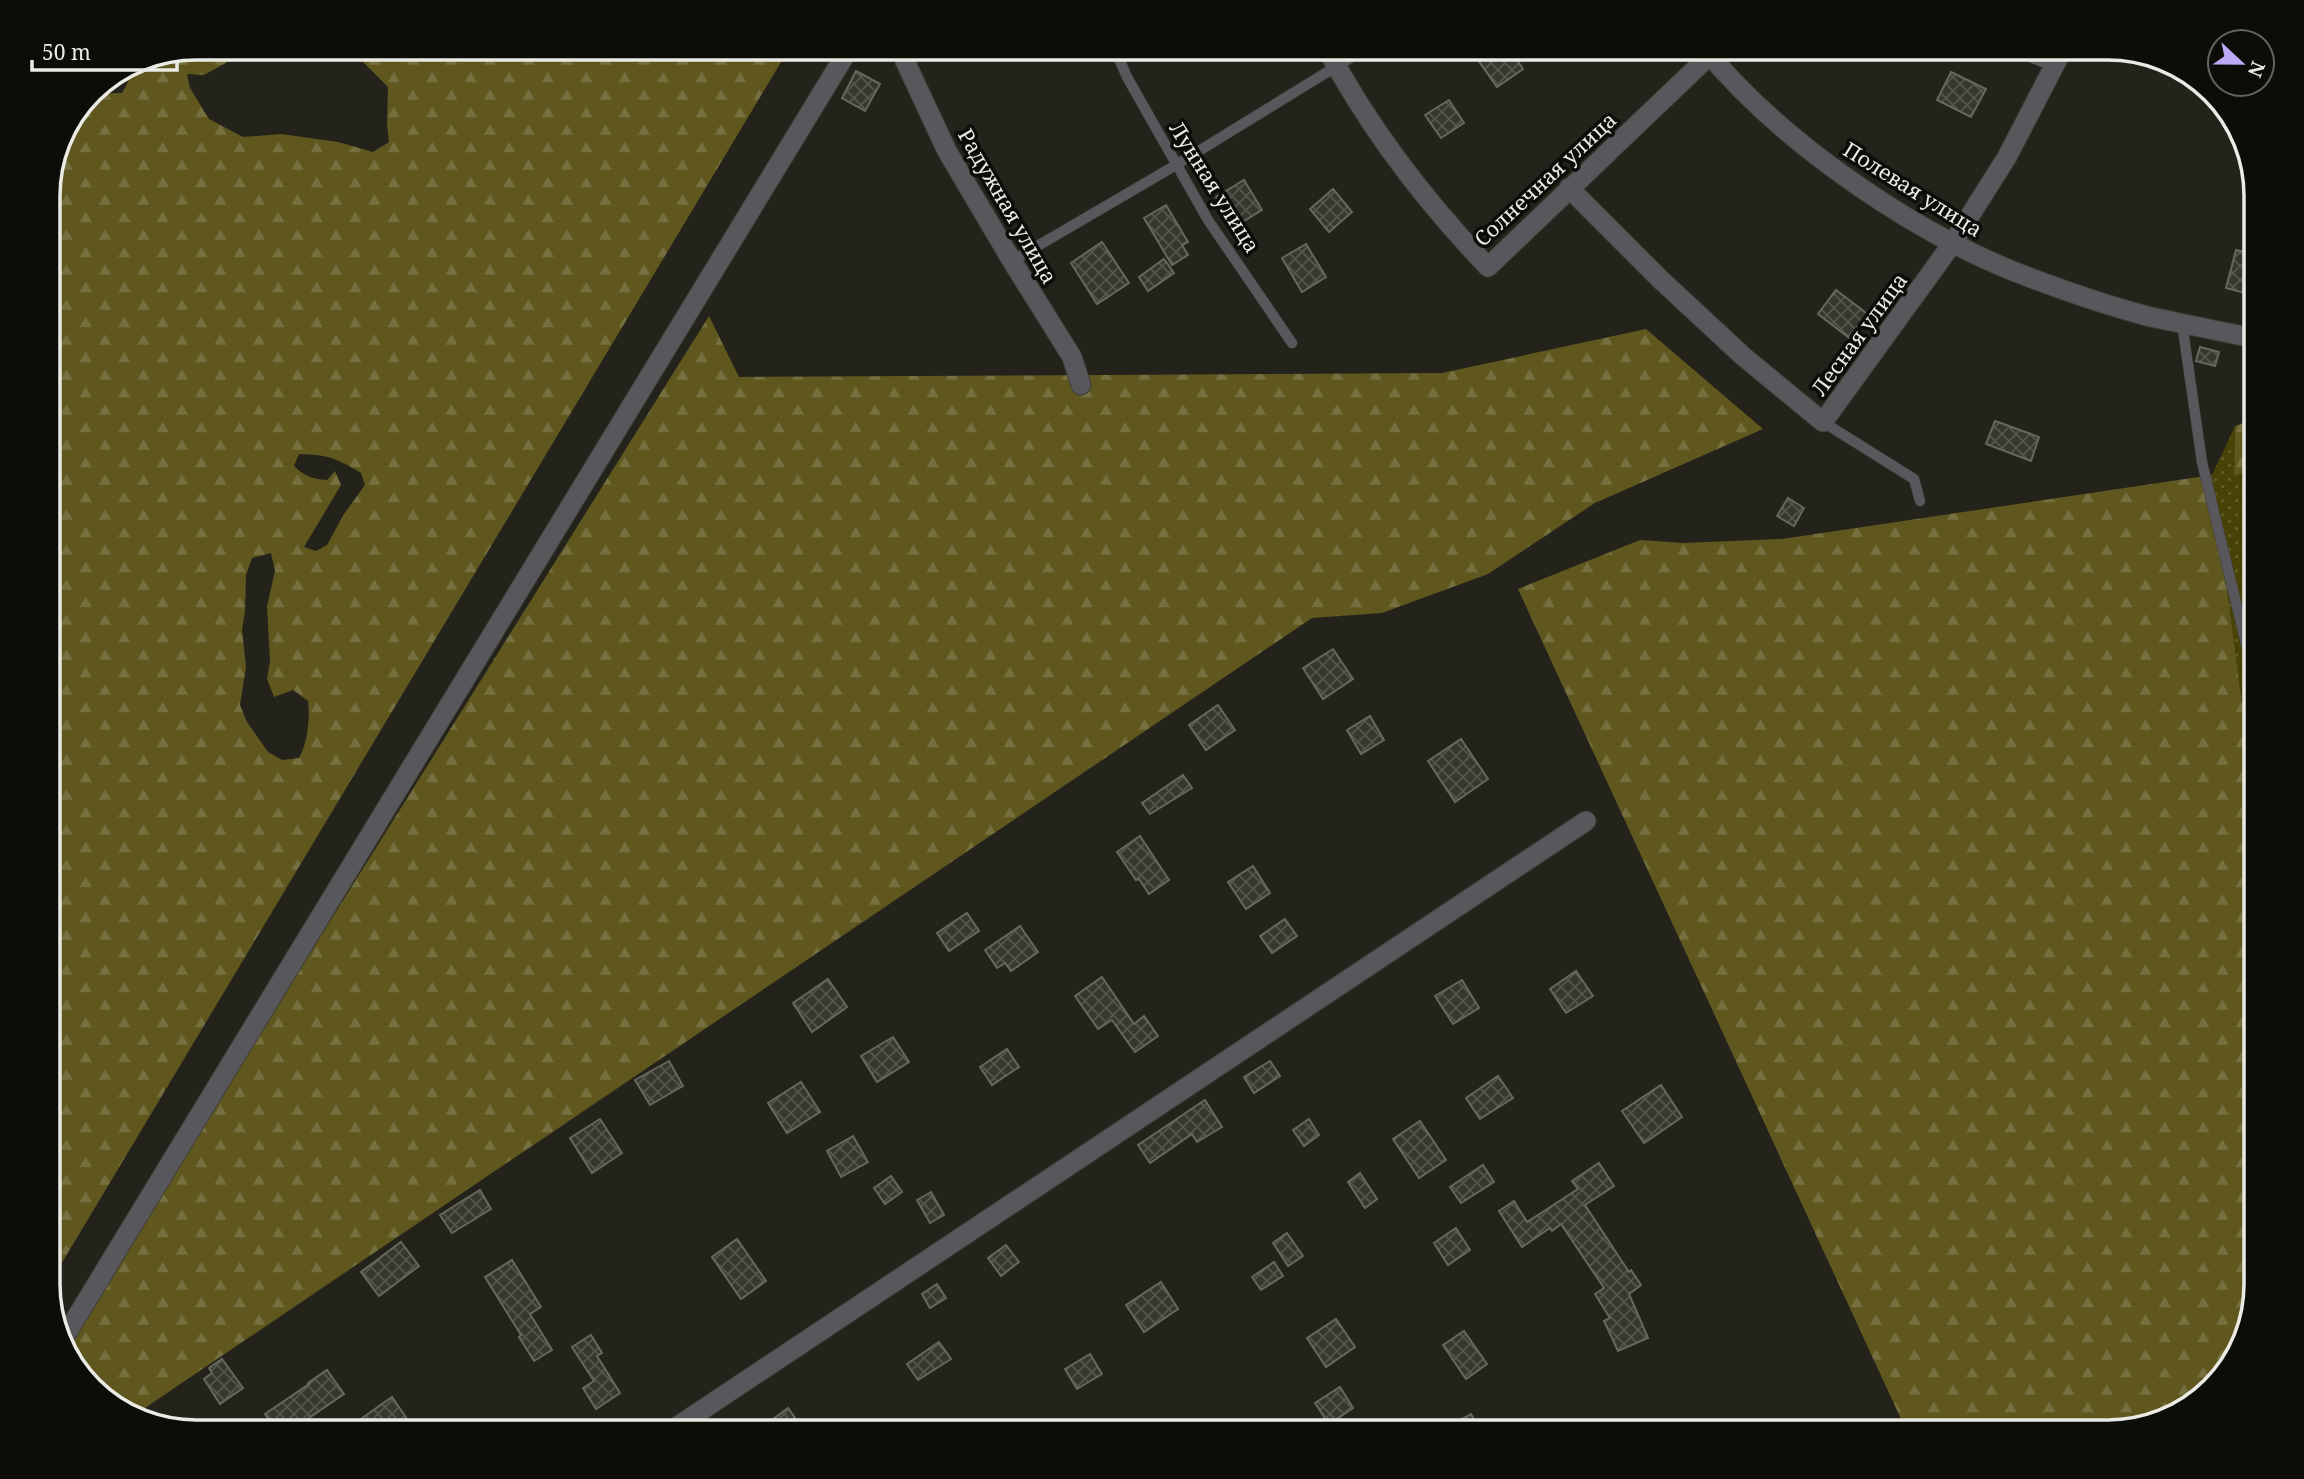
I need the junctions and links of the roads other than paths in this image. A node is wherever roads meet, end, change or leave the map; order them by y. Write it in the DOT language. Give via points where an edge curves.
graph roads {
  1 [pos="842,60"];
  2 [pos="905,60"];
  3 [pos="1119,60"];
  4 [pos="1333,60"];
  5 [pos="1346,60"];
  6 [pos="1697,60"];
  7 [pos="1715,60"];
  8 [pos="2038,60"];
  9 [pos="2058,60"];
  10 [pos="1336,66"];
  11 [pos="2054,67"];
  12 [pos="1176,165"];
  13 [pos="1569,188"];
  14 [pos="1952,244"];
  15 [pos="1012,261"];
  16 [pos="2182,323"];
  17 [pos="2244,336"];
  18 [pos="1292,342"];
  19 [pos="1081,385"];
  20 [pos="1823,422"];
  21 [pos="1920,501"];
  22 [pos="2244,642"];
  23 [pos="1586,821"];
  24 [pos="68,1331"];
  25 [pos="687,1420"];
  1 -- 24 [label="street"];
  2 -- 15 [label="street, Радужная улица" via="947,151"];
  3 -- 12 [label="lane, Лунная улица"];
  4 -- 10 [label="street, Солнечная улица"];
  5 -- 10 [label="lane"];
  6 -- 13 [label="street, Солнечная улица"];
  7 -- 14 [label="street, Полевая улица" via="1815,154"];
  8 -- 11 [label="lane"];
  9 -- 11 [label="street, Лесная улица"];
  10 -- 12 [label="lane"];
  10 -- 13 [label="street, Солнечная улица" via="1398,161 1450,228 1488,267"];
  11 -- 14 [label="street, Лесная улица" via="2007,157"];
  12 -- 15 [label="lane"];
  12 -- 18 [label="lane, Лунная улица"];
  13 -- 20 [label="street, Лесная улица" via="1670,289"];
  14 -- 16 [label="street, Полевая улица" via="2030,278"];
  14 -- 20 [label="street, Лесная улица"];
  15 -- 19 [label="street, Радужная улица" via="1072,357"];
  16 -- 17 [label="street, Полевая улица"];
  16 -- 22 [label="lane" via="2202,462"];
  20 -- 21 [label="lane" via="1914,479"];
  23 -- 25 [label="street"];
}
